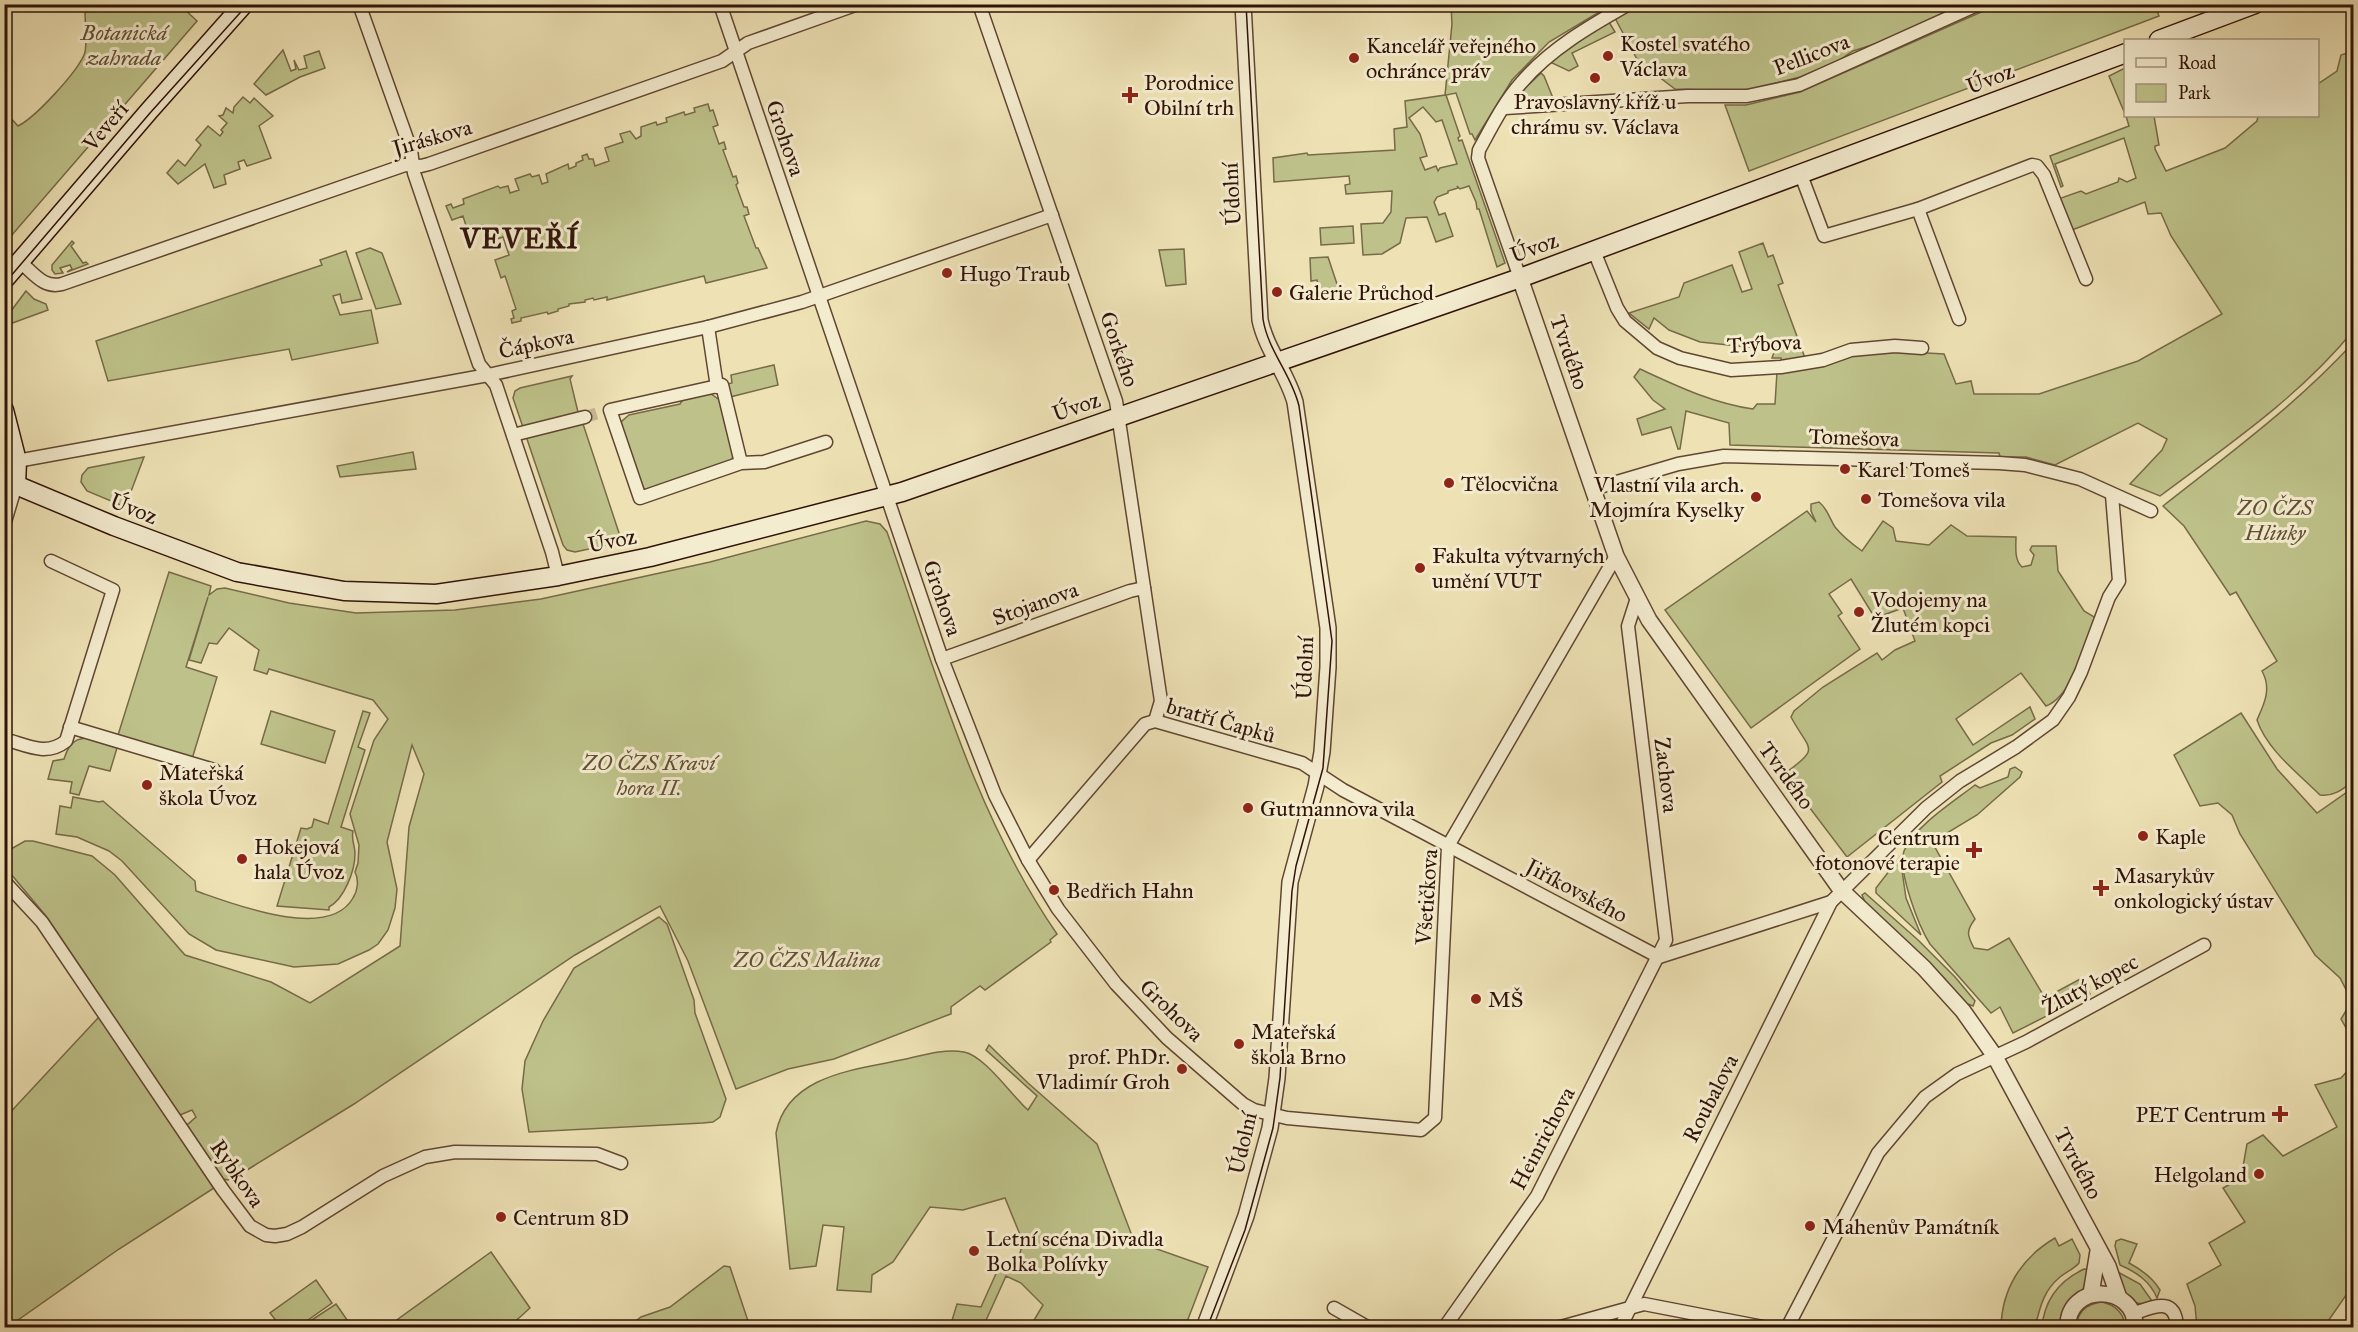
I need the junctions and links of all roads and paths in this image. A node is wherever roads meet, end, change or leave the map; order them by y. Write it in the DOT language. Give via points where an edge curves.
graph roads {
  1 [pos="244,4"];
  2 [pos="359,4"];
  3 [pos="720,4"];
  4 [pos="858,4"];
  5 [pos="979,4"];
  6 [pos="1243,4"];
  7 [pos="1629,4"];
  8 [pos="1979,4"];
  9 [pos="2255,4"];
  10 [pos="2162,39"];
  11 [pos="735,52"];
  12 [pos="2124,54"];
  13 [pos="1504,108"];
  14 [pos="413,166"];
  15 [pos="1801,175"];
  16 [pos="1918,209"];
  17 [pos="1052,215"];
  18 [pos="1594,250"];
  19 [pos="20,262"];
  20 [pos="1520,278"];
  21 [pos="2086,279"];
  22 [pos="4,280"];
  23 [pos="818,296"];
  24 [pos="1959,319"];
  25 [pos="708,327"];
  26 [pos="1922,348"];
  27 [pos="1277,361"];
  28 [pos="489,375"];
  29 [pos="717,387"];
  30 [pos="4,410"];
  31 [pos="585,417"];
  32 [pos="1119,417"];
  33 [pos="513,435"];
  34 [pos="826,442"];
  35 [pos="17,461"];
  36 [pos="741,463"];
  37 [pos="10,482"];
  38 [pos="1593,489"];
  39 [pos="2112,495"];
  40 [pos="886,496"];
  41 [pos="2151,511"];
  42 [pos="4,525"];
  43 [pos="1616,555"];
  44 [pos="51,561"];
  45 [pos="558,576"];
  46 [pos="1144,588"];
  47 [pos="1637,598"];
  48 [pos="942,659"];
  49 [pos="1155,722"];
  50 [pos="70,727"];
  51 [pos="4,739"];
  52 [pos="214,770"];
  53 [pos="1319,774"];
  54 [pos="1448,846"];
  55 [pos="1028,860"];
  56 [pos="4,881"];
  57 [pos="1841,890"];
  58 [pos="1831,902"];
  59 [pos="2204,945"];
  60 [pos="1659,957"];
  61 [pos="1994,1055"];
  62 [pos="1272,1114"];
  63 [pos="621,1163"];
  64 [pos="2098,1251"];
  65 [pos="2091,1294"];
  66 [pos="2119,1298"];
  67 [pos="1334,1308"];
  68 [pos="1628,1309"];
  69 [pos="2133,1321"];
  70 [pos="1204,1328"];
  71 [pos="1369,1328"];
  72 [pos="1444,1328"];
  73 [pos="1557,1328"];
  74 [pos="1620,1328"];
  75 [pos="1768,1328"];
  76 [pos="1787,1328"];
  77 [pos="2068,1328"];
  78 [pos="2176,1328"];
  1 -- 19 [label="main road, Veveří"];
  2 -- 14 [label="street" via="411,150"];
  3 -- 11 [label="street, Grohova"];
  4 -- 11 [label="street, Jiráskova" via="748,43"];
  5 -- 17 [label="street, Gorkého"];
  6 -- 27 [label="street, Údolní" via="1260,320"];
  7 -- 13 [label="street" via="1541,63"];
  8 -- 13 [label="street, Pellicova" via="1799,85 1758,94"];
  9 -- 10 [label="main road"];
  11 -- 14 [label="street, Jiráskova" via="722,61 429,164"];
  11 -- 23 [label="street, Grohova"];
  12 -- 15 [label="main road, Úvoz"];
  13 -- 20 [label="street" via="1478,158"];
  14 -- 19 [label="street, Jiráskova" via="405,165 58,285 45,283"];
  14 -- 28 [label="street" via="479,364"];
  15 -- 16 [label="street" via="1824,237"];
  15 -- 18 [label="main road, Úvoz"];
  16 -- 21 [label="street" via="2037,166"];
  16 -- 24 [label="street"];
  17 -- 23 [label="street, Čápkova"];
  17 -- 32 [label="street, Gorkého"];
  18 -- 20 [label="main road, Úvoz"];
  18 -- 26 [label="street, Trýbova" via="1625,321 1657,348 1680,358 1731,370 1781,367 1823,360 1851,350"];
  19 -- 22 [label="main road, Veveří"];
  20 -- 27 [label="main road, Úvoz"];
  20 -- 38 [label="street, Tvrdého"];
  23 -- 25 [label="street, Čápkova"];
  23 -- 40 [label="street, Grohova"];
  25 -- 28 [label="street, Čápkova"];
  25 -- 29 [label="street"];
  27 -- 32 [label="main road, Úvoz"];
  27 -- 53 [label="street, Údolní" via="1295,402 1327,616 1328,667"];
  28 -- 33 [label="street"];
  28 -- 35 [label="street, Čápkova"];
  29 -- 36 [label="street" via="722,386"];
  29 -- 36 [label="street" via="604,412 640,498"];
  30 -- 35 [label="main road"];
  31 -- 33 [label="street"];
  32 -- 40 [label="main road, Úvoz"];
  32 -- 46 [label="street, Gorkého"];
  33 -- 45 [label="street"];
  34 -- 36 [label="street" via="764,462"];
  35 -- 37 [label="main road"];
  37 -- 42 [label="street"];
  37 -- 45 [label="main road, Úvoz" via="237,572 334,590 436,594"];
  38 -- 39 [label="street, Tomešova" via="1697,460 1743,456 2025,465 2080,479"];
  38 -- 43 [label="street, Tvrdého"];
  39 -- 41 [label="street, Tomešova"];
  39 -- 57 [label="street" via="2119,581 2069,698 2053,720 1926,808"];
  40 -- 45 [label="main road, Úvoz" via="650,558"];
  40 -- 48 [label="street, Grohova"];
  43 -- 47 [label="street, Tvrdého"];
  43 -- 54 [label="street, Všetičkova"];
  44 -- 50 [label="street" via="113,590"];
  46 -- 48 [label="street, Stojanova"];
  46 -- 49 [label="street, Gorkého" via="1161,701"];
  47 -- 57 [label="street, Tvrdého" via="1663,641"];
  47 -- 60 [label="street, Zachova" via="1628,626 1666,940"];
  48 -- 55 [label="street, Grohova" via="995,795"];
  49 -- 53 [label="street, bratří Čapků" via="1302,763"];
  49 -- 55 [label="street, bratří Čapků" via="1145,724"];
  50 -- 51 [label="street" via="66,741 48,750"];
  50 -- 52 [label="street"];
  53 -- 54 [label="street, Jiříkovského"];
  53 -- 62 [label="street, Údolní" via="1290,882"];
  54 -- 60 [label="street, Jiříkovského"];
  54 -- 62 [label="street, Všetičkova" via="1435,1118 1421,1130"];
  55 -- 62 [label="street, Grohova" via="1058,909 1116,984 1167,1038 1243,1104"];
  56 -- 63 [label="street, Rybkova" via="42,922 223,1190 258,1232 287,1234 383,1176 425,1157 455,1152 597,1154"];
  57 -- 58 [label="street, Roubalova"];
  57 -- 61 [label="street, Tvrdého" via="1924,968 1963,1011"];
  58 -- 60 [label="street"];
  58 -- 68 [label="street, Roubalova"];
  59 -- 61 [label="street, Žlutý kopec" via="2026,1042"];
  60 -- 72 [label="street, Heinrichova" via="1537,1196"];
  61 -- 64 [label="street, Tvrdého"];
  61 -- 76 [label="street, Žlutý kopec" via="1925,1097 1878,1153"];
  62 -- 70 [label="street, Údolní" via="1246,1216"];
  64 -- 65 [label="street"];
  64 -- 66 [label="street, Tvrdého" via="2108,1266"];
  65 -- 66 [label="street" via="2103,1292"];
  65 -- 77 [label="street" via="2075,1305"];
  66 -- 69 [label="street"];
  67 -- 71 [label="street"];
  68 -- 73 [label="street"];
  68 -- 74 [label="street, Roubalova"];
  68 -- 75 [label="street" via="1644,1304"];
  69 -- 78 [label="street" via="2153,1307 2167,1306 2176,1317"];
}
